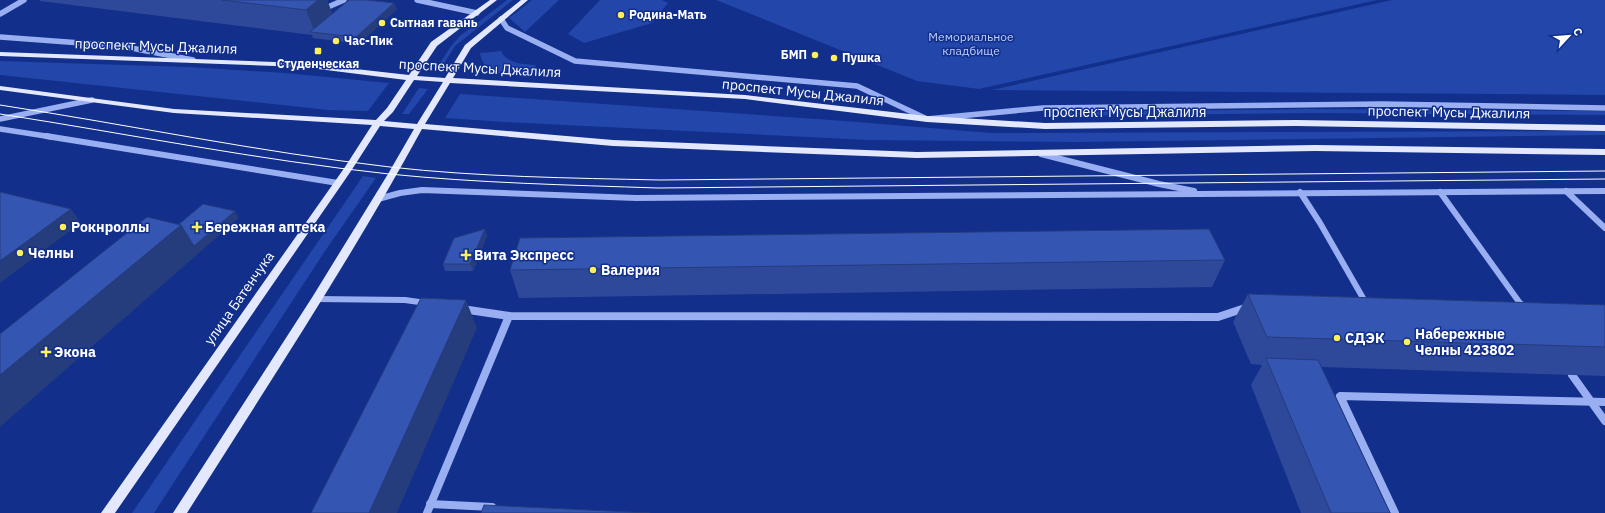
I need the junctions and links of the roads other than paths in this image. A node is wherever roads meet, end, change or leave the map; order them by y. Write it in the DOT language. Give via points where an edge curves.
graph roads {
  1 [pos="24,0"];
  2 [pos="344,0"];
  3 [pos="417,0"];
  4 [pos="494,0"];
  5 [pos="525,0"];
  6 [pos="312,6"];
  7 [pos="477,13"];
  8 [pos="0,14"];
  9 [pos="501,19"];
  10 [pos="0,37"];
  11 [pos="0,54"];
  12 [pos="194,60"];
  13 [pos="412,78"];
  14 [pos="447,81"];
  15 [pos="0,88"];
  16 [pos="92,100"];
  17 [pos="1605,108"];
  18 [pos="0,119"];
  19 [pos="927,119"];
  20 [pos="378,123"];
  21 [pos="419,127"];
  22 [pos="1605,128"];
  23 [pos="0,129"];
  24 [pos="8,130"];
  25 [pos="0,135"];
  26 [pos="1035,152"];
  27 [pos="1605,152"];
  28 [pos="338,183"];
  29 [pos="1566,191"];
  30 [pos="1605,191"];
  31 [pos="1300,192"];
  32 [pos="1440,192"];
  33 [pos="1210,194"];
  34 [pos="378,199"];
  35 [pos="1605,228"];
  36 [pos="317,299"];
  37 [pos="1258,303"];
  38 [pos="435,305"];
  39 [pos="1367,305"];
  40 [pos="457,308"];
  41 [pos="1525,310"];
  42 [pos="509,316"];
  43 [pos="1572,375"];
  44 [pos="1591,402"];
  45 [pos="1605,402"];
  46 [pos="1605,421"];
  47 [pos="430,504"];
  48 [pos="500,508"];
  49 [pos="108,513"];
  50 [pos="180,513"];
  51 [pos="427,513"];
  52 [pos="1395,513"];
  1 -- 8 [label="street"];
  2 -- 6 [label="street" via="328,7"];
  3 -- 7 [label="street"];
  4 -- 7 [label="main road, улица Батенчука"];
  5 -- 9 [label="main road"];
  7 -- 13 [label="main road, улица Батенчука" via="434,44"];
  9 -- 14 [label="main road" via="468,47"];
  9 -- 19 [label="street" via="507,28 575,61 857,86"];
  10 -- 12 [label="street" via="121,46"];
  11 -- 12 [label="main road, проспект Мусы Джалиля"];
  12 -- 13 [label="main road, проспект Мусы Джалиля" via="302,66"];
  13 -- 14 [label="main road, проспект Мусы Джалиля"];
  13 -- 20 [label="main road, улица Батенчука"];
  14 -- 19 [label="main road, проспект Мусы Джалиля" via="745,98"];
  14 -- 21 [label="main road"];
  15 -- 16 [label="main road"];
  16 -- 18 [label="street"];
  16 -- 20 [label="main road" via="174,110"];
  17 -- 19 [label="street" via="1382,104 1043,108"];
  19 -- 22 [label="main road, проспект Мусы Джалиля" via="1046,126 1296,123"];
  20 -- 21 [label="main road"];
  20 -- 28 [label="main road, улица Батенчука"];
  21 -- 26 [label="main road" via="613,143 917,155"];
  21 -- 34 [label="main road"];
  23 -- 24 [label="street"];
  24 -- 25 [label="street"];
  24 -- 28 [label="street"];
  26 -- 27 [label="main road" via="1315,148"];
  26 -- 33 [label="street" via="1159,184"];
  28 -- 49 [label="main road, улица Батенчука"];
  29 -- 30 [label="street"];
  29 -- 32 [label="street"];
  29 -- 35 [label="street"];
  31 -- 32 [label="street"];
  31 -- 33 [label="street"];
  31 -- 39 [label="street"];
  32 -- 41 [label="street"];
  33 -- 34 [label="street" via="636,198 422,190 400,192"];
  34 -- 36 [label="main road"];
  36 -- 38 [label="street" via="405,300"];
  36 -- 50 [label="main road"];
  37 -- 42 [label="street" via="1218,317"];
  40 -- 42 [label="street"];
  42 -- 47 [label="street"];
  43 -- 44 [label="street"];
  44 -- 45 [label="street"];
  44 -- 46 [label="street"];
  44 -- 52 [label="street" via="1340,396"];
  47 -- 48 [label="street"];
  47 -- 51 [label="street"];
}
